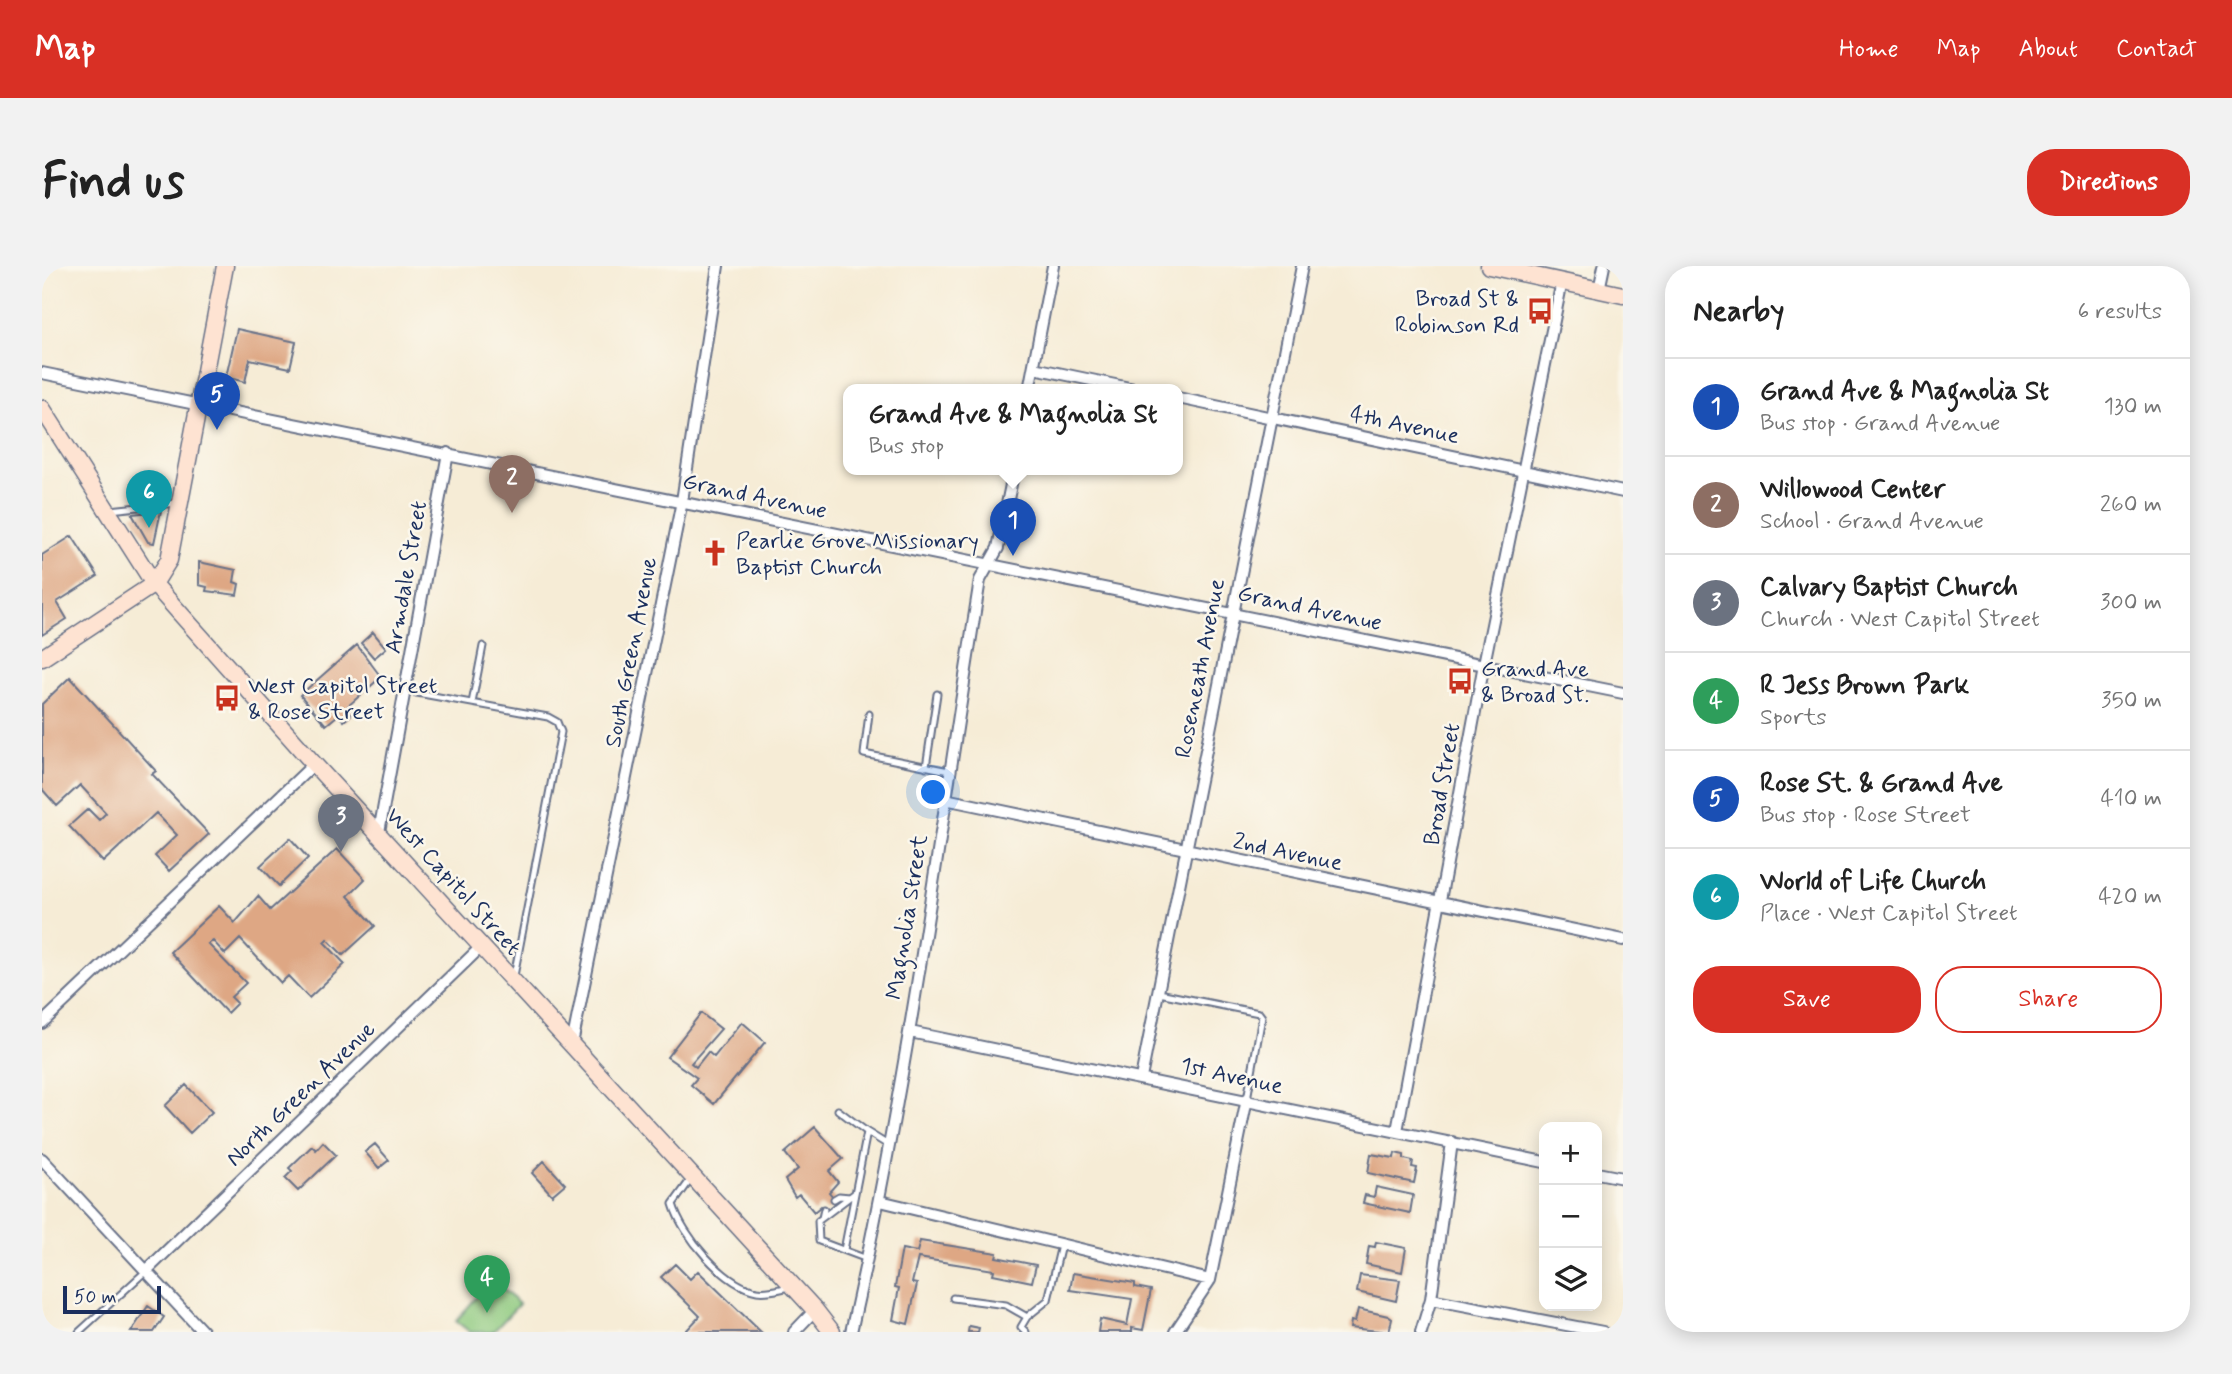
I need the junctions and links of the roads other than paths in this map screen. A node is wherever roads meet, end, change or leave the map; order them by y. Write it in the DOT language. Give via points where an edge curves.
graph roads {
  1 [pos="225,266"];
  2 [pos="718,266"];
  3 [pos="1053,266"];
  4 [pos="1302,266"];
  5 [pos="1489,266"];
  6 [pos="1604,266"];
  7 [pos="1562,281"];
  8 [pos="1599,290"];
  9 [pos="1623,295"];
  10 [pos="1034,368"];
  11 [pos="42,373"];
  12 [pos="1030,384"];
  13 [pos="1110,384"];
  14 [pos="1183,399"];
  15 [pos="199,403"];
  16 [pos="42,408"];
  17 [pos="1271,417"];
  18 [pos="448,453"];
  19 [pos="1524,471"];
  20 [pos="1013,475"];
  21 [pos="1623,492"];
  22 [pos="682,501"];
  23 [pos="180,502"];
  24 [pos="107,510"];
  25 [pos="988,564"];
  26 [pos="154,584"];
  27 [pos="1231,611"];
  28 [pos="483,646"];
  29 [pos="42,658"];
  30 [pos="1485,664"];
  31 [pos="406,691"];
  32 [pos="937,694"];
  33 [pos="1623,694"];
  34 [pos="472,703"];
  35 [pos="869,714"];
  36 [pos="314,764"];
  37 [pos="926,767"];
  38 [pos="949,771"];
  39 [pos="945,799"];
  40 [pos="379,832"];
  41 [pos="1187,851"];
  42 [pos="1440,903"];
  43 [pos="1623,940"];
  44 [pos="482,946"];
  45 [pos="513,979"];
  46 [pos="1159,993"];
  47 [pos="42,1023"];
  48 [pos="910,1032"];
  49 [pos="572,1044"];
  50 [pos="1141,1078"];
  51 [pos="1247,1099"];
  52 [pos="838,1110"];
  53 [pos="1397,1131"];
  54 [pos="867,1132"];
  55 [pos="1452,1142"];
  56 [pos="890,1146"];
  57 [pos="42,1159"];
  58 [pos="1539,1161"];
  59 [pos="1602,1174"];
  60 [pos="693,1177"];
  61 [pos="1623,1178"];
  62 [pos="853,1195"];
  63 [pos="834,1199"];
  64 [pos="880,1201"];
  65 [pos="824,1209"];
  66 [pos="822,1218"];
  67 [pos="1061,1244"];
  68 [pos="844,1250"];
  69 [pos="867,1259"];
  70 [pos="146,1271"];
  71 [pos="1210,1280"];
  72 [pos="793,1286"];
  73 [pos="954,1298"];
  74 [pos="1431,1298"];
  75 [pos="815,1310"];
  76 [pos="1027,1317"];
  77 [pos="79,1332"];
  78 [pos="203,1332"];
  79 [pos="794,1332"];
  80 [pos="832,1332"];
  81 [pos="850,1332"];
  82 [pos="1026,1332"];
  83 [pos="1175,1332"];
  84 [pos="1421,1332"];
  85 [pos="1603,1332"];
  1 -- 15 [label="main road"];
  2 -- 22 [label="street, South Green Avenue"];
  3 -- 10 [label="street"];
  4 -- 17 [label="street, Roseneath Avenue"];
  5 -- 7 [label="main road"];
  6 -- 8 [label="street"];
  7 -- 8 [label="main road"];
  7 -- 19 [label="street, Broad Street"];
  8 -- 9 [label="main road"];
  10 -- 12 [label="street"];
  10 -- 13 [label="street"];
  11 -- 15 [label="street, Grand Avenue"];
  14 -- 17 [label="street, 4th Avenue"];
  15 -- 18 [label="street, Grand Avenue"];
  15 -- 23 [label="main road"];
  16 -- 24 [label="main road, West Capitol Street"];
  17 -- 19 [label="street, 4th Avenue"];
  17 -- 27 [label="street, Roseneath Avenue"];
  18 -- 22 [label="street, Grand Avenue"];
  18 -- 31 [label="street, Armdale Street"];
  19 -- 21 [label="street, 4th Avenue"];
  19 -- 30 [label="street, Broad Street"];
  20 -- 25 [label="street, Magnolia Street" via="998,548"];
  22 -- 25 [label="street, Grand Avenue"];
  22 -- 49 [label="street, South Green Avenue"];
  23 -- 24 [label="lane"];
  23 -- 26 [label="main road" via="169,560"];
  24 -- 26 [label="main road, West Capitol Street"];
  25 -- 27 [label="street, Grand Avenue"];
  25 -- 38 [label="street, Magnolia Street" via="980,580"];
  26 -- 29 [label="main road"];
  26 -- 36 [label="main road, West Capitol Street"];
  27 -- 30 [label="street, Grand Avenue"];
  27 -- 41 [label="street, Roseneath Avenue"];
  28 -- 34 [label="lane"];
  30 -- 33 [label="street, Grand Avenue"];
  30 -- 42 [label="street, Broad Street"];
  31 -- 34 [label="lane"];
  31 -- 40 [label="street, Armdale Street"];
  32 -- 37 [label="lane"];
  34 -- 45 [label="lane" via="548,717 557,722 561,732"];
  35 -- 37 [label="lane" via="864,754"];
  36 -- 40 [label="main road, West Capitol Street"];
  36 -- 47 [label="street"];
  37 -- 38 [label="lane"];
  38 -- 39 [label="street, Magnolia Street"];
  39 -- 41 [label="street, 2nd Avenue"];
  39 -- 48 [label="street, Magnolia Street"];
  40 -- 44 [label="main road, West Capitol Street"];
  41 -- 42 [label="street, 2nd Avenue"];
  41 -- 46 [label="street, Roseneath Avenue"];
  42 -- 43 [label="street, 2nd Avenue"];
  42 -- 53 [label="street, Broad Street"];
  44 -- 45 [label="main road, West Capitol Street"];
  44 -- 70 [label="street, North Green Avenue"];
  45 -- 49 [label="main road, West Capitol Street"];
  46 -- 50 [label="street, Roseneath Avenue"];
  46 -- 51 [label="lane" via="1259,1013 1262,1022"];
  48 -- 50 [label="street, 1st Avenue"];
  48 -- 56 [label="street, Magnolia Street"];
  49 -- 60 [label="main road, West Capitol Street"];
  50 -- 51 [label="street, 1st Avenue"];
  51 -- 53 [label="street, 1st Avenue"];
  51 -- 71 [label="street"];
  52 -- 54 [label="lane"];
  53 -- 55 [label="street, 1st Avenue"];
  54 -- 56 [label="lane"];
  54 -- 62 [label="lane"];
  55 -- 58 [label="street, 1st Avenue"];
  55 -- 74 [label="street"];
  56 -- 64 [label="street, Magnolia Street"];
  57 -- 70 [label="street"];
  59 -- 61 [label="street"];
  60 -- 72 [label="main road, West Capitol Street"];
  60 -- 72 [label="lane" via="673,1204 679,1223 726,1276 755,1291"];
  62 -- 63 [label="lane"];
  62 -- 66 [label="lane"];
  62 -- 68 [label="lane"];
  64 -- 67 [label="street"];
  64 -- 69 [label="street, Magnolia Street"];
  65 -- 66 [label="lane"];
  66 -- 68 [label="lane" via="818,1221 819,1241"];
  67 -- 71 [label="street"];
  67 -- 76 [label="lane" via="1048,1300"];
  68 -- 69 [label="lane"];
  69 -- 81 [label="street, Magnolia Street"];
  70 -- 77 [label="lane"];
  70 -- 78 [label="street"];
  71 -- 83 [label="street"];
  72 -- 75 [label="main road, West Capitol Street"];
  73 -- 76 [label="lane" via="1006,1306"];
  74 -- 84 [label="street"];
  74 -- 85 [label="street"];
  75 -- 79 [label="street"];
  75 -- 80 [label="main road, West Capitol Street"];
  76 -- 82 [label="lane" via="1021,1326"];
}
